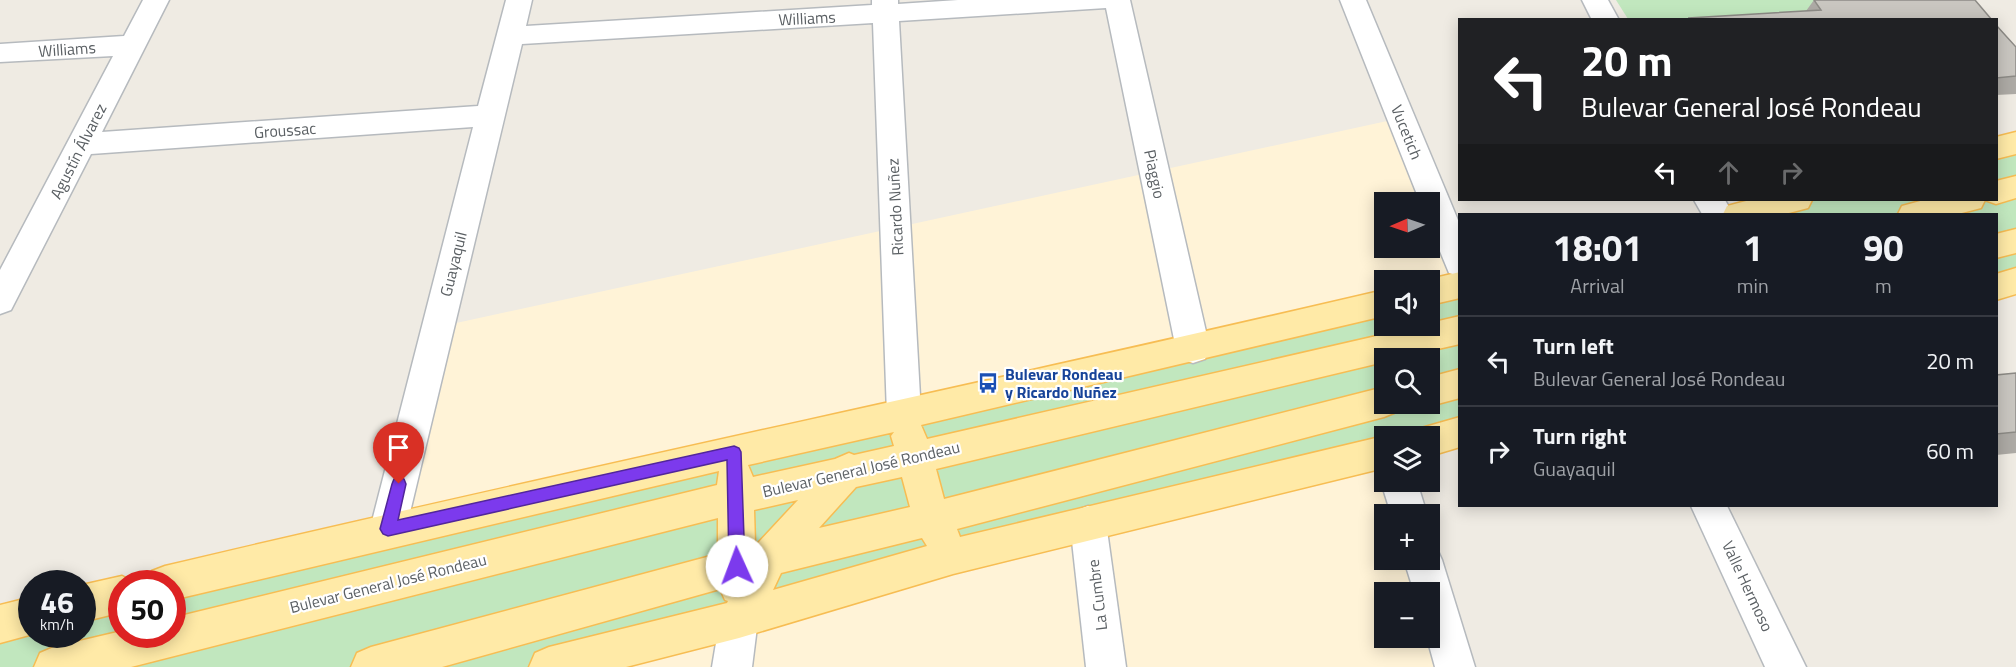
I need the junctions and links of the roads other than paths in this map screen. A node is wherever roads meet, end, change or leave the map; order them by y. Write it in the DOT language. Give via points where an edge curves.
graph roads {
  1 [pos="156,0"];
  2 [pos="519,0"];
  3 [pos="1104,0"];
  4 [pos="1118,0"];
  5 [pos="1353,0"];
  6 [pos="1595,0"];
  7 [pos="885,7"];
  8 [pos="1605,18"];
  9 [pos="510,36"];
  10 [pos="133,45"];
  11 [pos="0,53"];
  12 [pos="489,116"];
  13 [pos="2016,143"];
  14 [pos="82,144"];
  15 [pos="1998,148"];
  16 [pos="2016,187"];
  17 [pos="1998,192"];
  18 [pos="1793,201"];
  19 [pos="1966,201"];
  20 [pos="1742,213"];
  21 [pos="1917,213"];
  22 [pos="2016,241"];
  23 [pos="1998,246"];
  24 [pos="1458,259"];
  25 [pos="2016,281"];
  26 [pos="1458,285"];
  27 [pos="1998,286"];
  28 [pos="1440,290"];
  29 [pos="0,301"];
  30 [pos="1458,303"];
  31 [pos="1440,304"];
  32 [pos="1374,307"];
  33 [pos="1458,330"];
  34 [pos="1193,349"];
  35 [pos="1458,384"];
  36 [pos="1440,388"];
  37 [pos="1374,405"];
  38 [pos="904,414"];
  39 [pos="1458,433"];
  40 [pos="1440,437"];
  41 [pos="734,452"];
  42 [pos="1374,454"];
  43 [pos="914,458"];
  44 [pos="844,474"];
  45 [pos="735,496"];
  46 [pos="1709,507"];
  47 [pos="931,519"];
  48 [pos="1088,523"];
  49 [pos="388,529"];
  50 [pos="953,556"];
  51 [pos="753,562"];
  52 [pos="1426,570"];
  53 [pos="186,579"];
  54 [pos="739,619"];
  55 [pos="18,620"];
  56 [pos="0,624"];
  57 [pos="54,667"];
  58 [pos="371,667"];
  59 [pos="549,667"];
  60 [pos="732,667"];
  61 [pos="1106,667"];
  62 [pos="1455,667"];
  63 [pos="1786,667"];
  1 -- 10 [label="street, Agustín Álvarez"];
  2 -- 9 [label="street, Guayaquil"];
  3 -- 7 [label="street, Williams"];
  4 -- 34 [label="street, Piaggio"];
  5 -- 24 [label="street, Vucetich"];
  6 -- 8 [label="street"];
  7 -- 9 [label="street, Williams"];
  7 -- 38 [label="street, Ricardo Nuñez"];
  9 -- 12 [label="street, Guayaquil"];
  10 -- 11 [label="street, Williams"];
  10 -- 14 [label="street, Agustín Álvarez"];
  12 -- 14 [label="street, Groussac"];
  12 -- 49 [label="street, Guayaquil"];
  13 -- 15 [label="main road"];
  14 -- 29 [label="street, Agustín Álvarez"];
  16 -- 17 [label="main road"];
  18 -- 20 [label="main road"];
  19 -- 21 [label="main road"];
  22 -- 23 [label="main road"];
  25 -- 27 [label="main road"];
  26 -- 28 [label="main road"];
  30 -- 31 [label="main road"];
  32 -- 34 [label="main road"];
  33 -- 43 [label="main road, Bulevar General José Rondeau"];
  34 -- 38 [label="main road"];
  35 -- 36 [label="main road"];
  37 -- 47 [label="main road"];
  38 -- 41 [label="main road"];
  38 -- 43 [label="main road"];
  38 -- 44 [label="main road"];
  39 -- 40 [label="main road"];
  41 -- 45 [label="main road"];
  41 -- 49 [label="main road"];
  42 -- 48 [label="main road"];
  43 -- 44 [label="main road, Bulevar General José Rondeau"];
  43 -- 47 [label="main road"];
  44 -- 45 [label="main road, Bulevar General José Rondeau"];
  44 -- 51 [label="main road"];
  45 -- 51 [label="main road"];
  45 -- 57 [label="main road, Bulevar General José Rondeau"];
  46 -- 63 [label="street, Valle Hermoso"];
  47 -- 50 [label="main road"];
  47 -- 51 [label="main road"];
  48 -- 50 [label="main road"];
  48 -- 61 [label="street, La Cumbre"];
  49 -- 53 [label="main road"];
  50 -- 54 [label="main road"];
  51 -- 54 [label="main road"];
  51 -- 58 [label="main road"];
  52 -- 62 [label="street"];
  54 -- 59 [label="main road"];
  54 -- 60 [label="street"];
  55 -- 56 [label="main road"];
}
